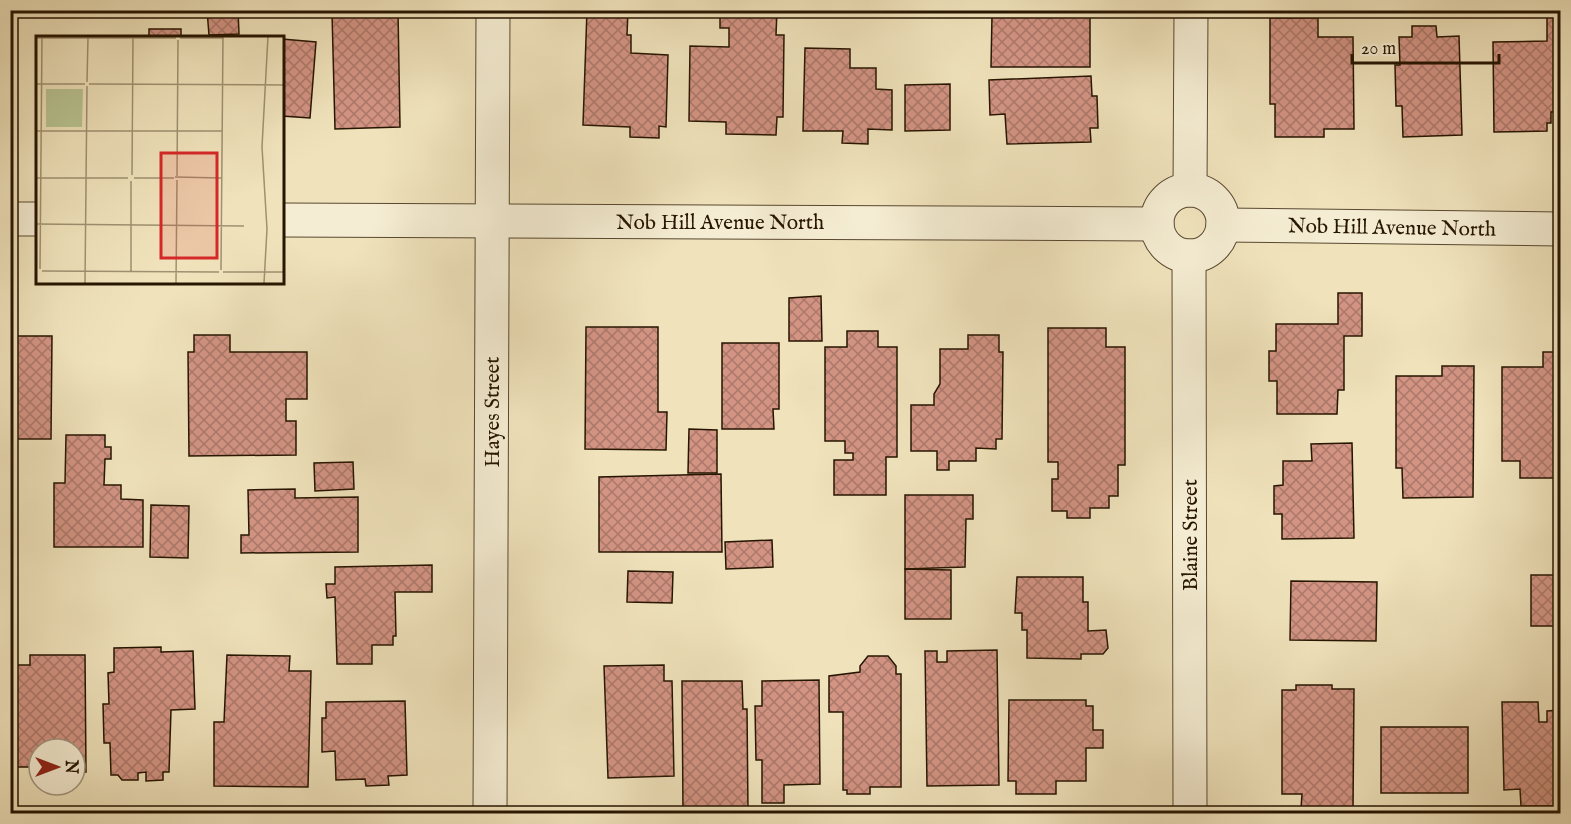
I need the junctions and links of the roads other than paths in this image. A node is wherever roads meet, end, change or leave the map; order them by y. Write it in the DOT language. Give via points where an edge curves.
graph roads {
  1 [pos="493,10"];
  2 [pos="1191,10"];
  3 [pos="1190,190"];
  4 [pos="10,219"];
  5 [pos="36,219"];
  6 [pos="284,220"];
  7 [pos="493,221"];
  8 [pos="1157,224"];
  9 [pos="1223,225"];
  10 [pos="1560,229"];
  11 [pos="1189,256"];
  12 [pos="490,813"];
  13 [pos="1190,813"];
  1 -- 7 [label="street, Hayes Street"];
  2 -- 3 [label="street"];
  3 -- 8 [label="street" via="1174,194 1166,201"];
  3 -- 9 [label="street" via="1213,199 1220,208"];
  4 -- 5 [label="street"];
  6 -- 7 [label="street, Nob Hill Avenue North"];
  7 -- 8 [label="street, Nob Hill Avenue North"];
  7 -- 12 [label="street, Hayes Street"];
  8 -- 11 [label="street" via="1161,240 1168,248"];
  9 -- 10 [label="street, Nob Hill Avenue North"];
  9 -- 11 [label="street" via="1218,241 1210,249"];
  11 -- 13 [label="street, Blaine Street"];
}
